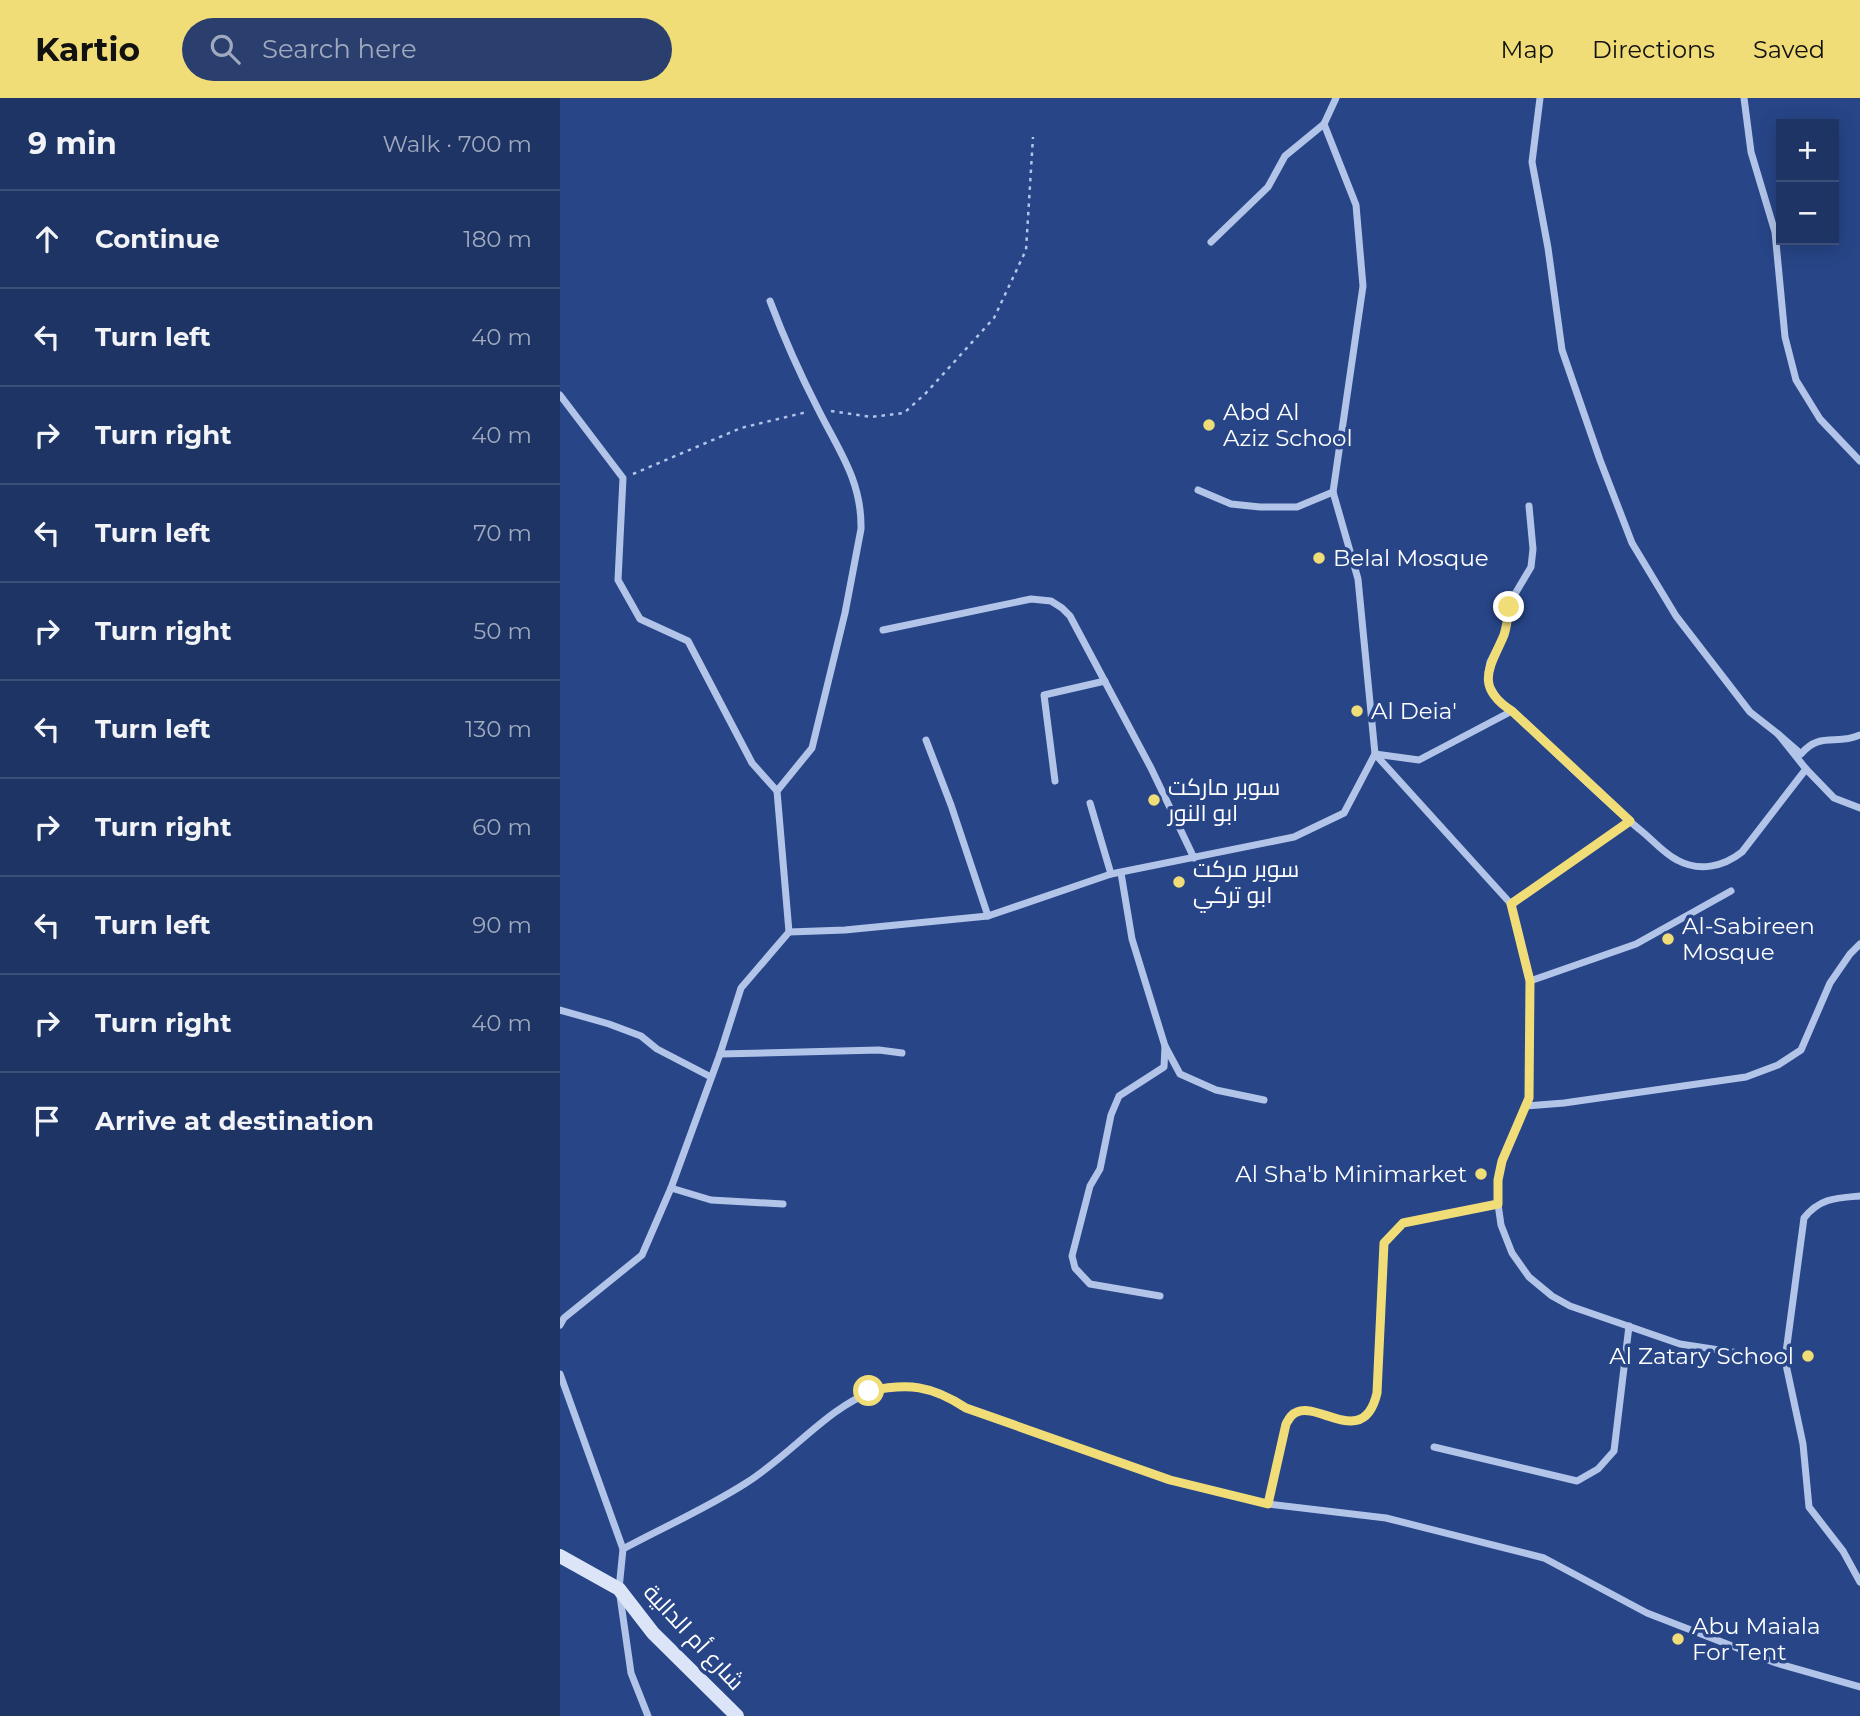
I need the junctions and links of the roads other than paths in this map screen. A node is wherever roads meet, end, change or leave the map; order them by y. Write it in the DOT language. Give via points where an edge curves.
graph roads {
  1 [pos="1336,98"];
  2 [pos="1540,98"];
  3 [pos="1744,98"];
  4 [pos="1324,124"];
  5 [pos="1211,242"];
  6 [pos="770,301"];
  7 [pos="560,396"];
  8 [pos="1860,461"];
  9 [pos="1198,490"];
  10 [pos="1333,492"];
  11 [pos="1529,506"];
  12 [pos="883,630"];
  13 [pos="1105,681"];
  14 [pos="1512,711"];
  15 [pos="1778,734"];
  16 [pos="1860,735"];
  17 [pos="926,740"];
  18 [pos="1375,754"];
  19 [pos="1806,769"];
  20 [pos="1055,781"];
  21 [pos="777,791"];
  22 [pos="1090,803"];
  23 [pos="1860,808"];
  24 [pos="1630,821"];
  25 [pos="1194,858"];
  26 [pos="1121,873"];
  27 [pos="1111,874"];
  28 [pos="1731,891"];
  29 [pos="1511,904"];
  30 [pos="988,916"];
  31 [pos="789,932"];
  32 [pos="1860,944"];
  33 [pos="1530,981"];
  34 [pos="560,1010"];
  35 [pos="1165,1046"];
  36 [pos="902,1053"];
  37 [pos="720,1054"];
  38 [pos="711,1077"];
  39 [pos="1264,1100"];
  40 [pos="1526,1106"];
  41 [pos="671,1188"];
  42 [pos="1860,1196"];
  43 [pos="783,1204"];
  44 [pos="1498,1204"];
  45 [pos="1160,1296"];
  46 [pos="560,1325"];
  47 [pos="1629,1326"];
  48 [pos="1785,1360"];
  49 [pos="560,1374"];
  50 [pos="1434,1447"];
  51 [pos="1268,1504"];
  52 [pos="623,1549"];
  53 [pos="560,1556"];
  54 [pos="1860,1582"];
  55 [pos="619,1589"];
  56 [pos="1860,1687"];
  57 [pos="648,1716"];
  58 [pos="737,1716"];
  1 -- 4 [label="street"];
  2 -- 15 [label="street" via="1532,162 1562,350 1600,460 1632,542 1676,616 1750,712"];
  3 -- 8 [label="street" via="1751,152 1775,232 1785,337 1796,380 1820,419"];
  4 -- 5 [label="street" via="1285,156 1268,187"];
  4 -- 10 [label="street" via="1356,205 1363,286"];
  6 -- 21 [label="street" via="857,487 861,529 812,748"];
  7 -- 21 [label="street" via="624,478 618,580 640,619 688,641 752,763"];
  9 -- 10 [label="street" via="1231,504 1297,508"];
  10 -- 18 [label="street" via="1358,579"];
  11 -- 14 [label="street" via="1531,567 1511,599 1505,632 1488,673 1489,685 1501,704"];
  12 -- 13 [label="street" via="1044,599 1067,612"];
  13 -- 20 [label="street" via="1044,695"];
  13 -- 25 [label="street"];
  14 -- 18 [label="street" via="1419,760"];
  14 -- 24 [label="street"];
  15 -- 16 [label="street" via="1801,754 1817,741 1850,740"];
  15 -- 19 [label="street"];
  17 -- 30 [label="street"];
  18 -- 25 [label="street" via="1344,813 1294,837"];
  18 -- 29 [label="street"];
  19 -- 23 [label="street" via="1834,797"];
  19 -- 24 [label="street" via="1742,852 1723,865 1677,860"];
  21 -- 31 [label="street"];
  22 -- 27 [label="street"];
  24 -- 29 [label="street"];
  25 -- 26 [label="street"];
  26 -- 27 [label="street"];
  26 -- 35 [label="street" via="1132,939"];
  27 -- 30 [label="street"];
  28 -- 33 [label="street" via="1636,944"];
  29 -- 33 [label="street"];
  30 -- 31 [label="street"];
  31 -- 37 [label="street" via="741,988"];
  32 -- 40 [label="street" via="1830,983 1801,1050 1778,1065 1746,1076"];
  33 -- 40 [label="street"];
  34 -- 38 [label="street" via="641,1036"];
  35 -- 39 [label="street" via="1180,1074 1216,1090"];
  35 -- 45 [label="street" via="1164,1068 1119,1096 1072,1256 1075,1268 1090,1284"];
  36 -- 37 [label="street"];
  37 -- 38 [label="street"];
  38 -- 41 [label="street"];
  40 -- 44 [label="street" via="1502,1161"];
  41 -- 43 [label="street" via="711,1200"];
  41 -- 46 [label="street" via="642,1255"];
  42 -- 48 [label="street" via="1815,1205 1804,1217"];
  44 -- 47 [label="street" via="1512,1253 1529,1277 1570,1306"];
  44 -- 51 [label="street" via="1416,1218 1403,1223 1384,1243 1373,1408 1347,1422 1301,1410 1293,1413 1286,1424"];
  47 -- 48 [label="street" via="1680,1344"];
  47 -- 50 [label="street" via="1614,1451 1598,1469 1577,1481"];
  48 -- 54 [label="street" via="1803,1444 1809,1507"];
  49 -- 52 [label="street"];
  51 -- 52 [label="street" via="1170,1480 966,1408 936,1391 896,1385 869,1391 844,1404 747,1482"];
  51 -- 56 [label="street" via="1386,1518 1544,1558 1647,1613 1776,1663"];
  52 -- 55 [label="street"];
  53 -- 55 [label="street"];
  55 -- 57 [label="street" via="631,1673"];
  55 -- 58 [label="street, شارع أم الدالية" via="653,1633"];
}
